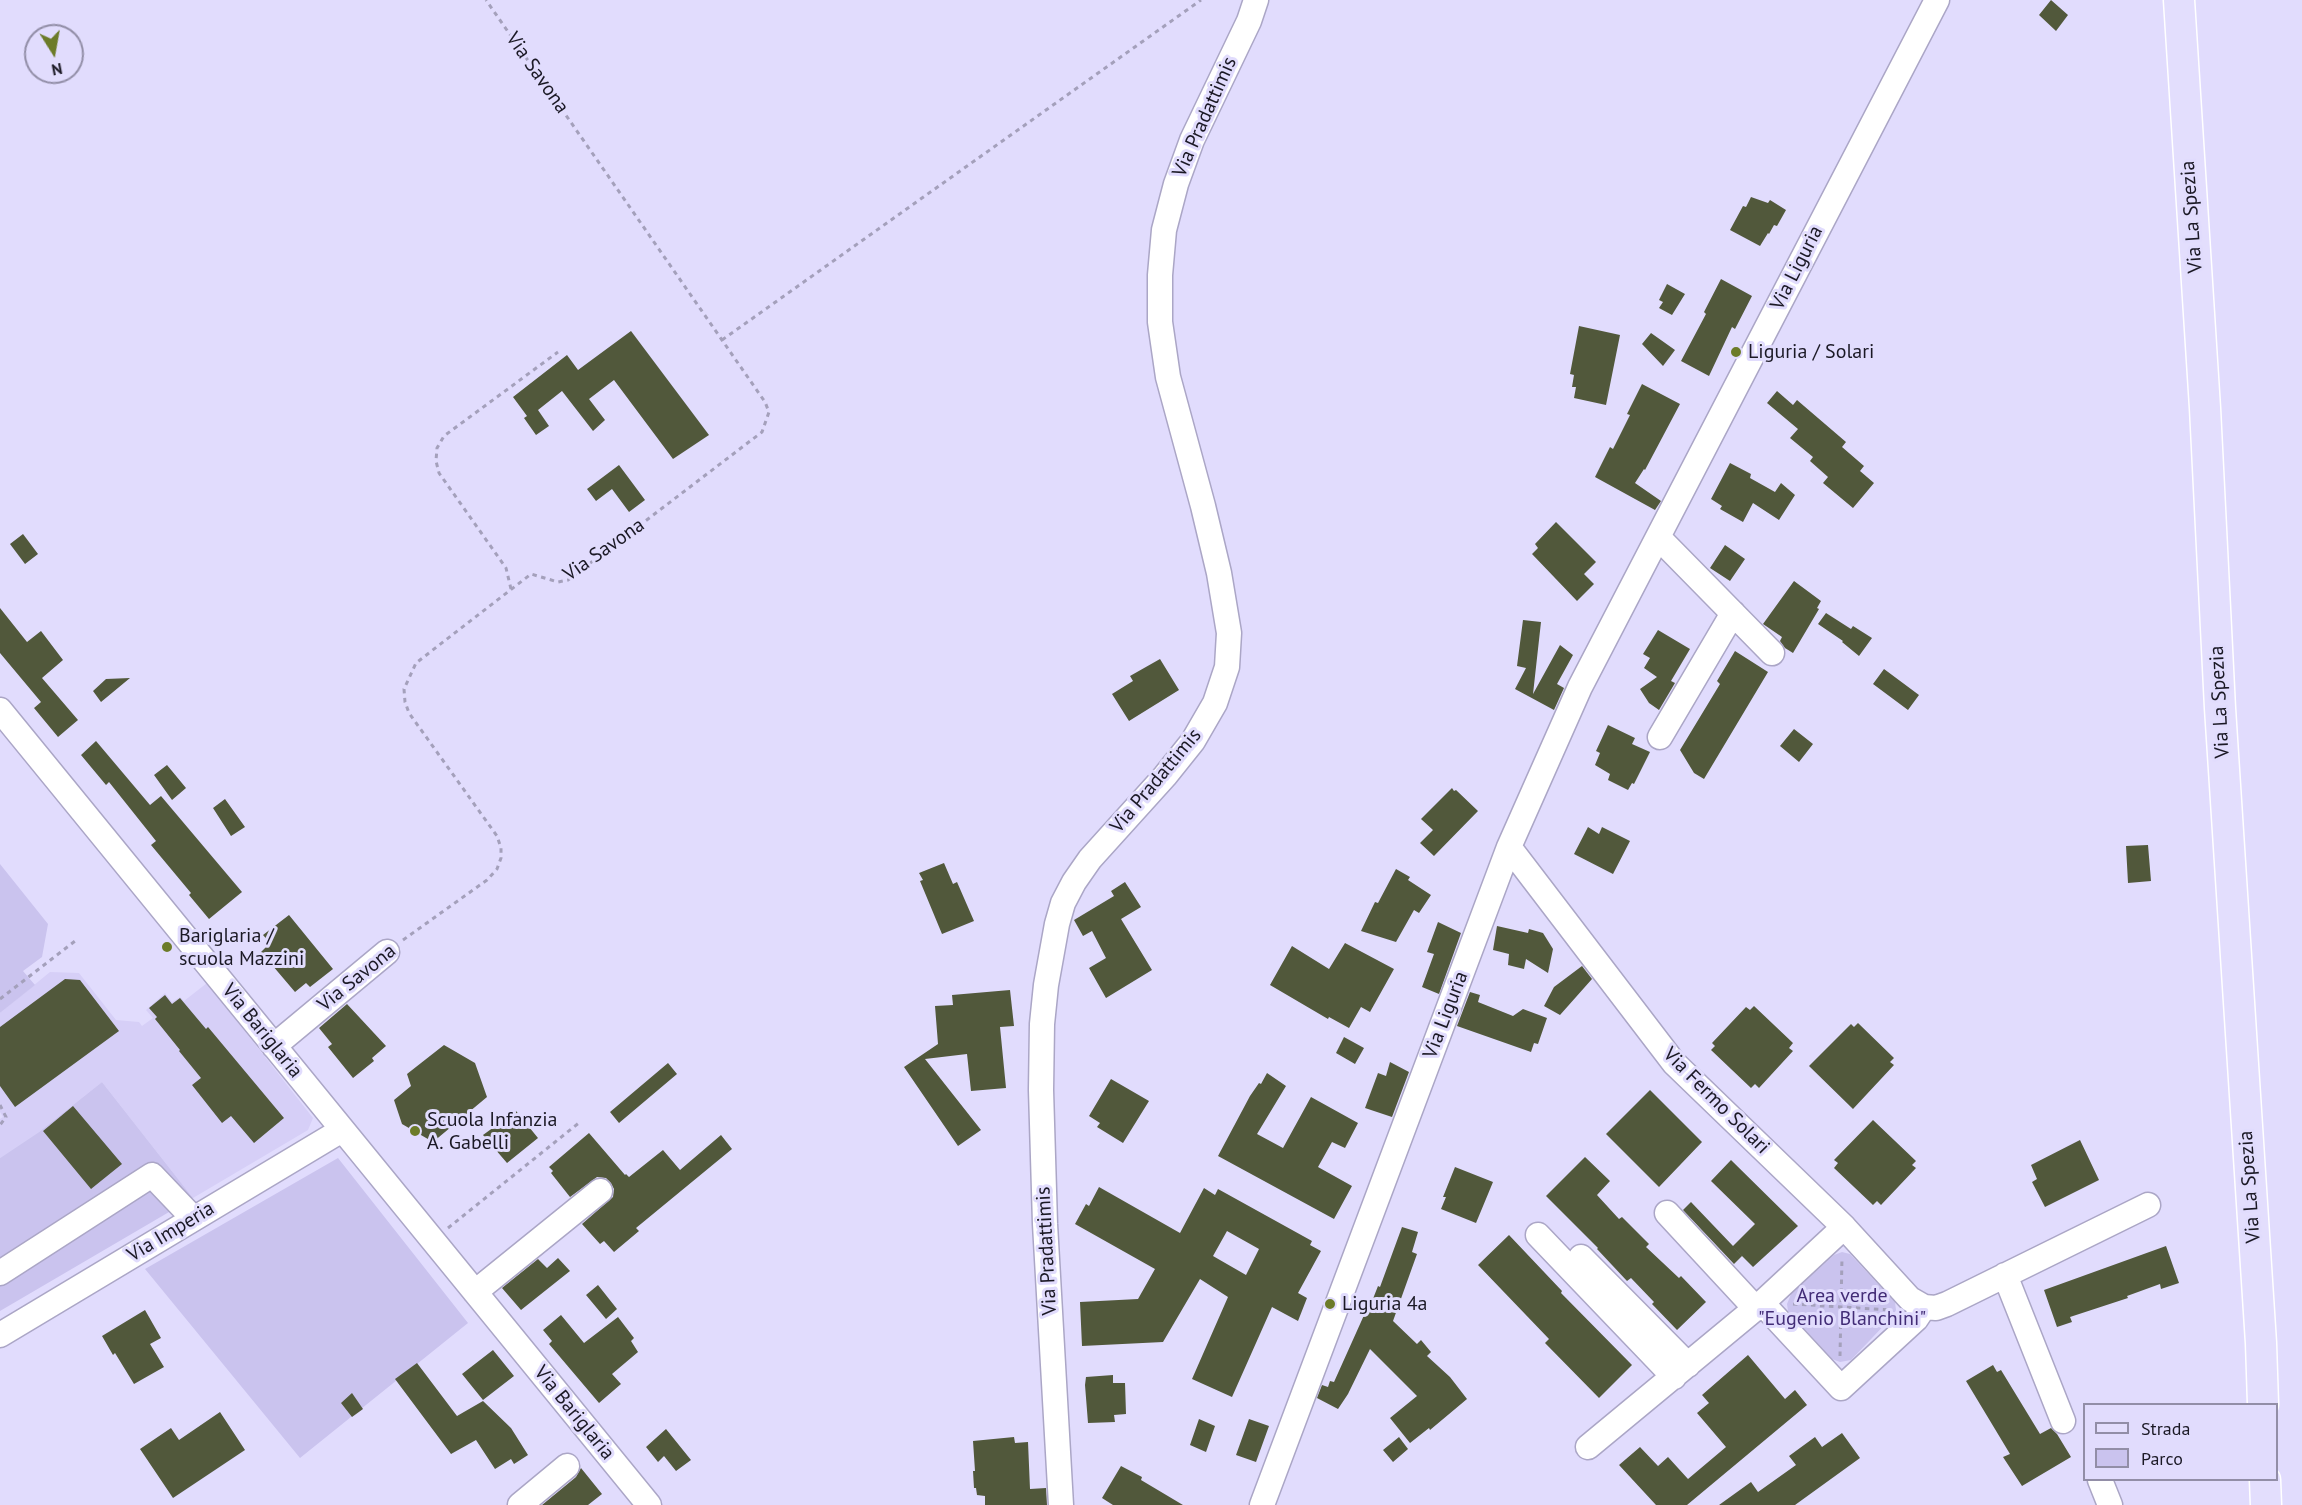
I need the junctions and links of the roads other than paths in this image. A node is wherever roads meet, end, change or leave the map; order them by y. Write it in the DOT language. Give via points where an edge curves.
graph roads {
  1 [pos="1256,0"];
  2 [pos="1937,0"];
  3 [pos="2179,0"];
  4 [pos="1658,537"];
  5 [pos="1733,613"];
  6 [pos="1773,653"];
  7 [pos="0,710"];
  8 [pos="1660,737"];
  9 [pos="1509,846"];
  10 [pos="387,952"];
  11 [pos="274,1046"];
  12 [pos="342,1130"];
  13 [pos="600,1191"];
  14 [pos="2148,1205"];
  15 [pos="1667,1213"];
  16 [pos="193,1218"];
  17 [pos="1844,1227"];
  18 [pos="1538,1235"];
  19 [pos="1581,1257"];
  20 [pos="0,1273"];
  21 [pos="2005,1275"];
  22 [pos="476,1293"];
  23 [pos="1759,1306"];
  24 [pos="1924,1307"];
  25 [pos="0,1335"];
  26 [pos="1681,1371"];
  27 [pos="2263,1403"];
  28 [pos="2063,1421"];
  29 [pos="1588,1447"];
  30 [pos="567,1466"];
  31 [pos="2101,1481"];
  32 [pos="2265,1481"];
  33 [pos="520,1505"];
  34 [pos="649,1505"];
  35 [pos="1061,1505"];
  36 [pos="1262,1505"];
  37 [pos="2110,1505"];
  38 [pos="2266,1505"];
  1 -- 35 [label="street, Via Pradattimis" via="1176,184 1164,230 1160,275 1160,322 1168,377 1219,573 1229,633 1227,667 1215,703 1193,741 1074,882 1057,924 1046,985 1041,1113"];
  2 -- 4 [label="street, Via Liguria"];
  3 -- 27 [label="main road, Via La Spezia"];
  4 -- 5 [label="street"];
  4 -- 9 [label="street, Via Liguria" via="1580,687"];
  5 -- 6 [label="street"];
  5 -- 8 [label="street"];
  7 -- 11 [label="street, Via Bariglaria"];
  9 -- 17 [label="street, Via Fermo Solari" via="1674,1063"];
  9 -- 36 [label="street, Via Liguria"];
  10 -- 11 [label="street, Via Savona"];
  11 -- 12 [label="street, Via Bariglaria"];
  12 -- 16 [label="street, Via Imperia"];
  12 -- 22 [label="street, Via Bariglaria"];
  13 -- 22 [label="street"];
  14 -- 21 [label="street"];
  15 -- 23 [label="street"];
  16 -- 20 [label="street" via="152,1175"];
  16 -- 25 [label="street, Via Imperia"];
  17 -- 23 [label="street"];
  17 -- 24 [label="street, Via Fermo Solari" via="1910,1299"];
  18 -- 26 [label="street"];
  19 -- 26 [label="street"];
  21 -- 24 [label="street" via="1947,1304"];
  21 -- 28 [label="street"];
  22 -- 34 [label="street, Via Bariglaria"];
  23 -- 24 [label="street" via="1841,1388"];
  23 -- 26 [label="street"];
  26 -- 29 [label="street"];
  30 -- 33 [label="street, Via Bariglaria"];
  31 -- 37 [label="street"];
  32 -- 38 [label="main road"];
}
